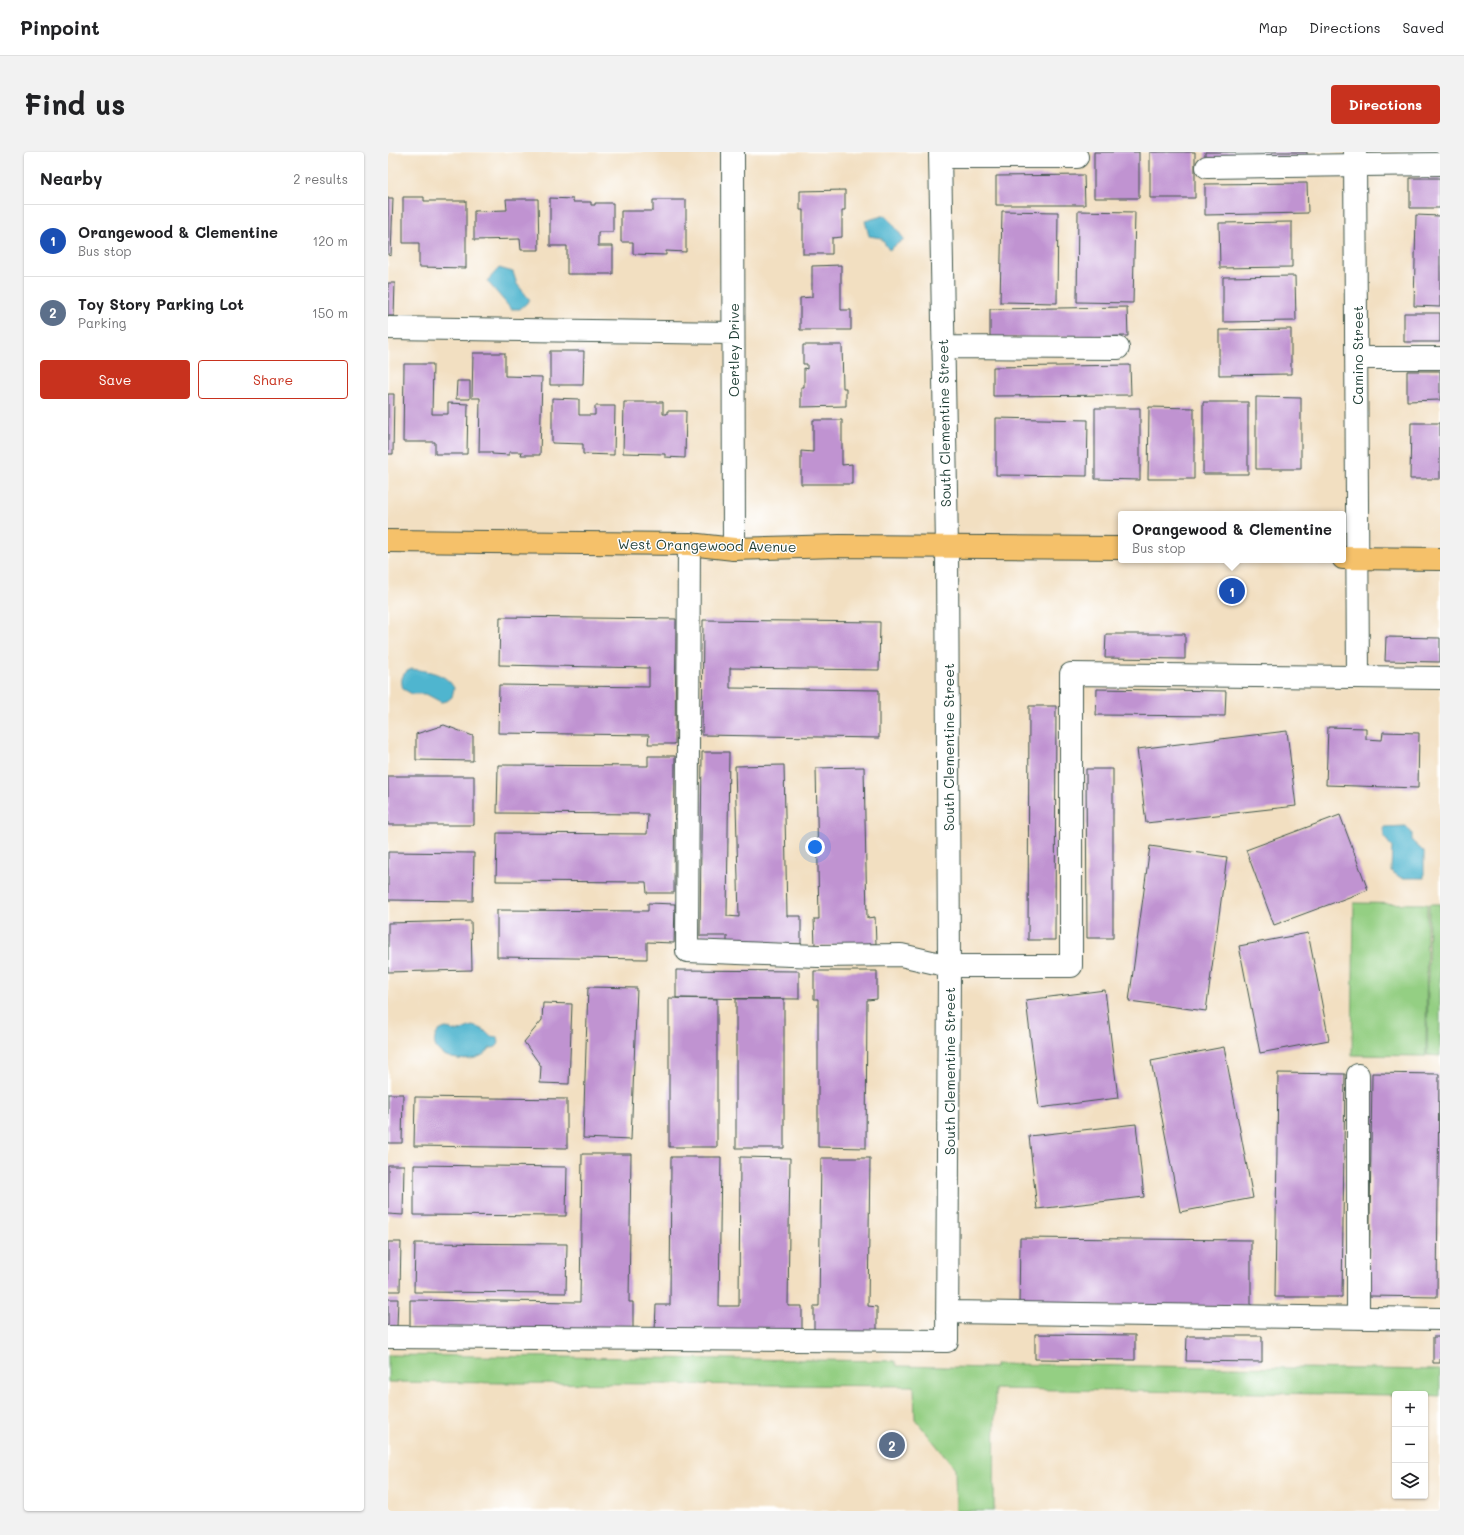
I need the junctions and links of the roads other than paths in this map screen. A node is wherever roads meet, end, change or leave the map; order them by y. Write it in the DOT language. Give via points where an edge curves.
graph roads {
  1 [pos="733,152"];
  2 [pos="940,155"];
  3 [pos="1077,157"];
  4 [pos="1355,158"];
  5 [pos="1440,164"];
  6 [pos="1207,167"];
  7 [pos="388,328"];
  8 [pos="733,333"];
  9 [pos="943,347"];
  10 [pos="1118,348"];
  11 [pos="1357,358"];
  12 [pos="1440,358"];
  13 [pos="388,541"];
  14 [pos="689,544"];
  15 [pos="947,547"];
  16 [pos="1118,548"];
  17 [pos="734,549"];
  18 [pos="1350,558"];
  19 [pos="1440,559"];
  20 [pos="1358,678"];
  21 [pos="1440,678"];
  22 [pos="949,966"];
  23 [pos="1358,1075"];
  24 [pos="947,1312"];
  25 [pos="1358,1318"];
  26 [pos="1440,1319"];
  27 [pos="388,1337"];
  1 -- 8 [label="street, Oertley Drive"];
  2 -- 3 [label="street"];
  2 -- 9 [label="street, South Clementine Street"];
  4 -- 5 [label="street"];
  4 -- 6 [label="street"];
  4 -- 11 [label="street, Camino Street"];
  7 -- 8 [label="street"];
  8 -- 17 [label="street, Oertley Drive"];
  9 -- 10 [label="street"];
  9 -- 15 [label="street, South Clementine Street"];
  11 -- 12 [label="street"];
  11 -- 18 [label="street, Camino Street"];
  13 -- 14 [label="main road, West Orangewood Avenue"];
  14 -- 17 [label="main road, West Orangewood Avenue"];
  14 -- 22 [label="street" via="687,951 818,956 901,955"];
  15 -- 16 [label="main road, West Orangewood Avenue"];
  15 -- 17 [label="main road, West Orangewood Avenue" via="839,546"];
  15 -- 22 [label="street, South Clementine Street"];
  18 -- 19 [label="main road"];
  18 -- 20 [label="street, Camino Street"];
  20 -- 21 [label="street"];
  20 -- 22 [label="street" via="1071,674 1071,966"];
  22 -- 24 [label="street, South Clementine Street"];
  23 -- 25 [label="street"];
  24 -- 25 [label="street"];
  24 -- 27 [label="street, South Clementine Street" via="947,1342"];
  25 -- 26 [label="street"];
}
